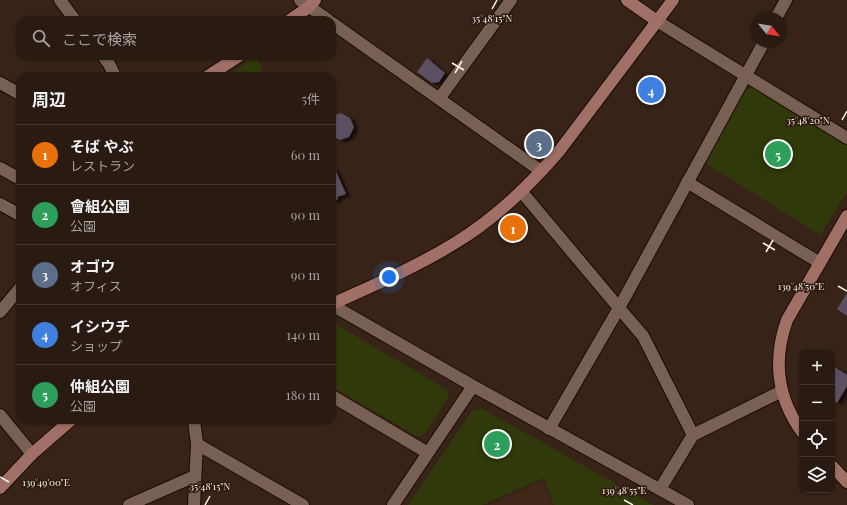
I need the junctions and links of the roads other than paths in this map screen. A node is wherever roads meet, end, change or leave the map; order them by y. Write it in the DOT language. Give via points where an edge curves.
graph roads {
  1 [pos="60,0"];
  2 [pos="511,0"];
  3 [pos="627,0"];
  4 [pos="673,0"];
  5 [pos="786,0"];
  6 [pos="308,2"];
  7 [pos="779,12"];
  8 [pos="73,16"];
  9 [pos="294,16"];
  10 [pos="324,16"];
  11 [pos="657,21"];
  12 [pos="336,26"];
  13 [pos="761,48"];
  14 [pos="106,60"];
  15 [pos="233,60"];
  16 [pos="113,72"];
  17 [pos="214,72"];
  18 [pos="746,76"];
  19 [pos="0,83"];
  20 [pos="16,92"];
  21 [pos="439,99"];
  22 [pos="847,138"];
  23 [pos="0,168"];
  24 [pos="541,171"];
  25 [pos="16,177"];
  26 [pos="687,182"];
  27 [pos="521,191"];
  28 [pos="0,204"];
  29 [pos="16,213"];
  30 [pos="847,216"];
  31 [pos="820,263"];
  32 [pos="16,293"];
  33 [pos="336,302"];
  34 [pos="336,306"];
  35 [pos="619,308"];
  36 [pos="0,312"];
  37 [pos="472,386"];
  38 [pos="782,391"];
  39 [pos="336,398"];
  40 [pos="0,415"];
  41 [pos="66,424"];
  42 [pos="194,424"];
  43 [pos="799,428"];
  44 [pos="549,429"];
  45 [pos="693,435"];
  46 [pos="197,444"];
  47 [pos="32,454"];
  48 [pos="428,454"];
  49 [pos="835,469"];
  50 [pos="195,476"];
  51 [pos="847,482"];
  52 [pos="0,488"];
  53 [pos="660,489"];
  54 [pos="129,505"];
  55 [pos="194,505"];
  56 [pos="303,505"];
  57 [pos="392,505"];
  58 [pos="688,505"];
  1 -- 8 [label="street"];
  2 -- 21 [label="street"];
  3 -- 11 [label="street"];
  4 -- 11 [label="street"];
  5 -- 7 [label="street"];
  6 -- 9 [label="street"];
  6 -- 10 [label="street"];
  11 -- 18 [label="street"];
  11 -- 24 [label="street" via="591,110"];
  12 -- 21 [label="street"];
  13 -- 18 [label="street"];
  14 -- 16 [label="street"];
  15 -- 17 [label="street"];
  18 -- 22 [label="street"];
  18 -- 26 [label="street"];
  19 -- 20 [label="street"];
  21 -- 24 [label="street"];
  23 -- 25 [label="street"];
  24 -- 27 [label="street"];
  26 -- 31 [label="street"];
  26 -- 35 [label="street"];
  27 -- 33 [label="street" via="457,242 386,280"];
  27 -- 35 [label="street"];
  28 -- 29 [label="street"];
  30 -- 31 [label="street"];
  31 -- 38 [label="street" via="782,333 778,362"];
  32 -- 36 [label="street"];
  34 -- 37 [label="street"];
  35 -- 44 [label="street"];
  35 -- 45 [label="street" via="643,336"];
  37 -- 44 [label="street"];
  37 -- 48 [label="street"];
  38 -- 43 [label="street"];
  38 -- 45 [label="street"];
  39 -- 48 [label="street"];
  40 -- 47 [label="street"];
  41 -- 47 [label="street"];
  42 -- 46 [label="street"];
  44 -- 53 [label="street"];
  45 -- 53 [label="street"];
  46 -- 50 [label="street"];
  46 -- 56 [label="street"];
  47 -- 52 [label="street"];
  48 -- 57 [label="street"];
  49 -- 51 [label="street"];
  50 -- 54 [label="street"];
  50 -- 55 [label="street"];
  53 -- 58 [label="street"];
}
